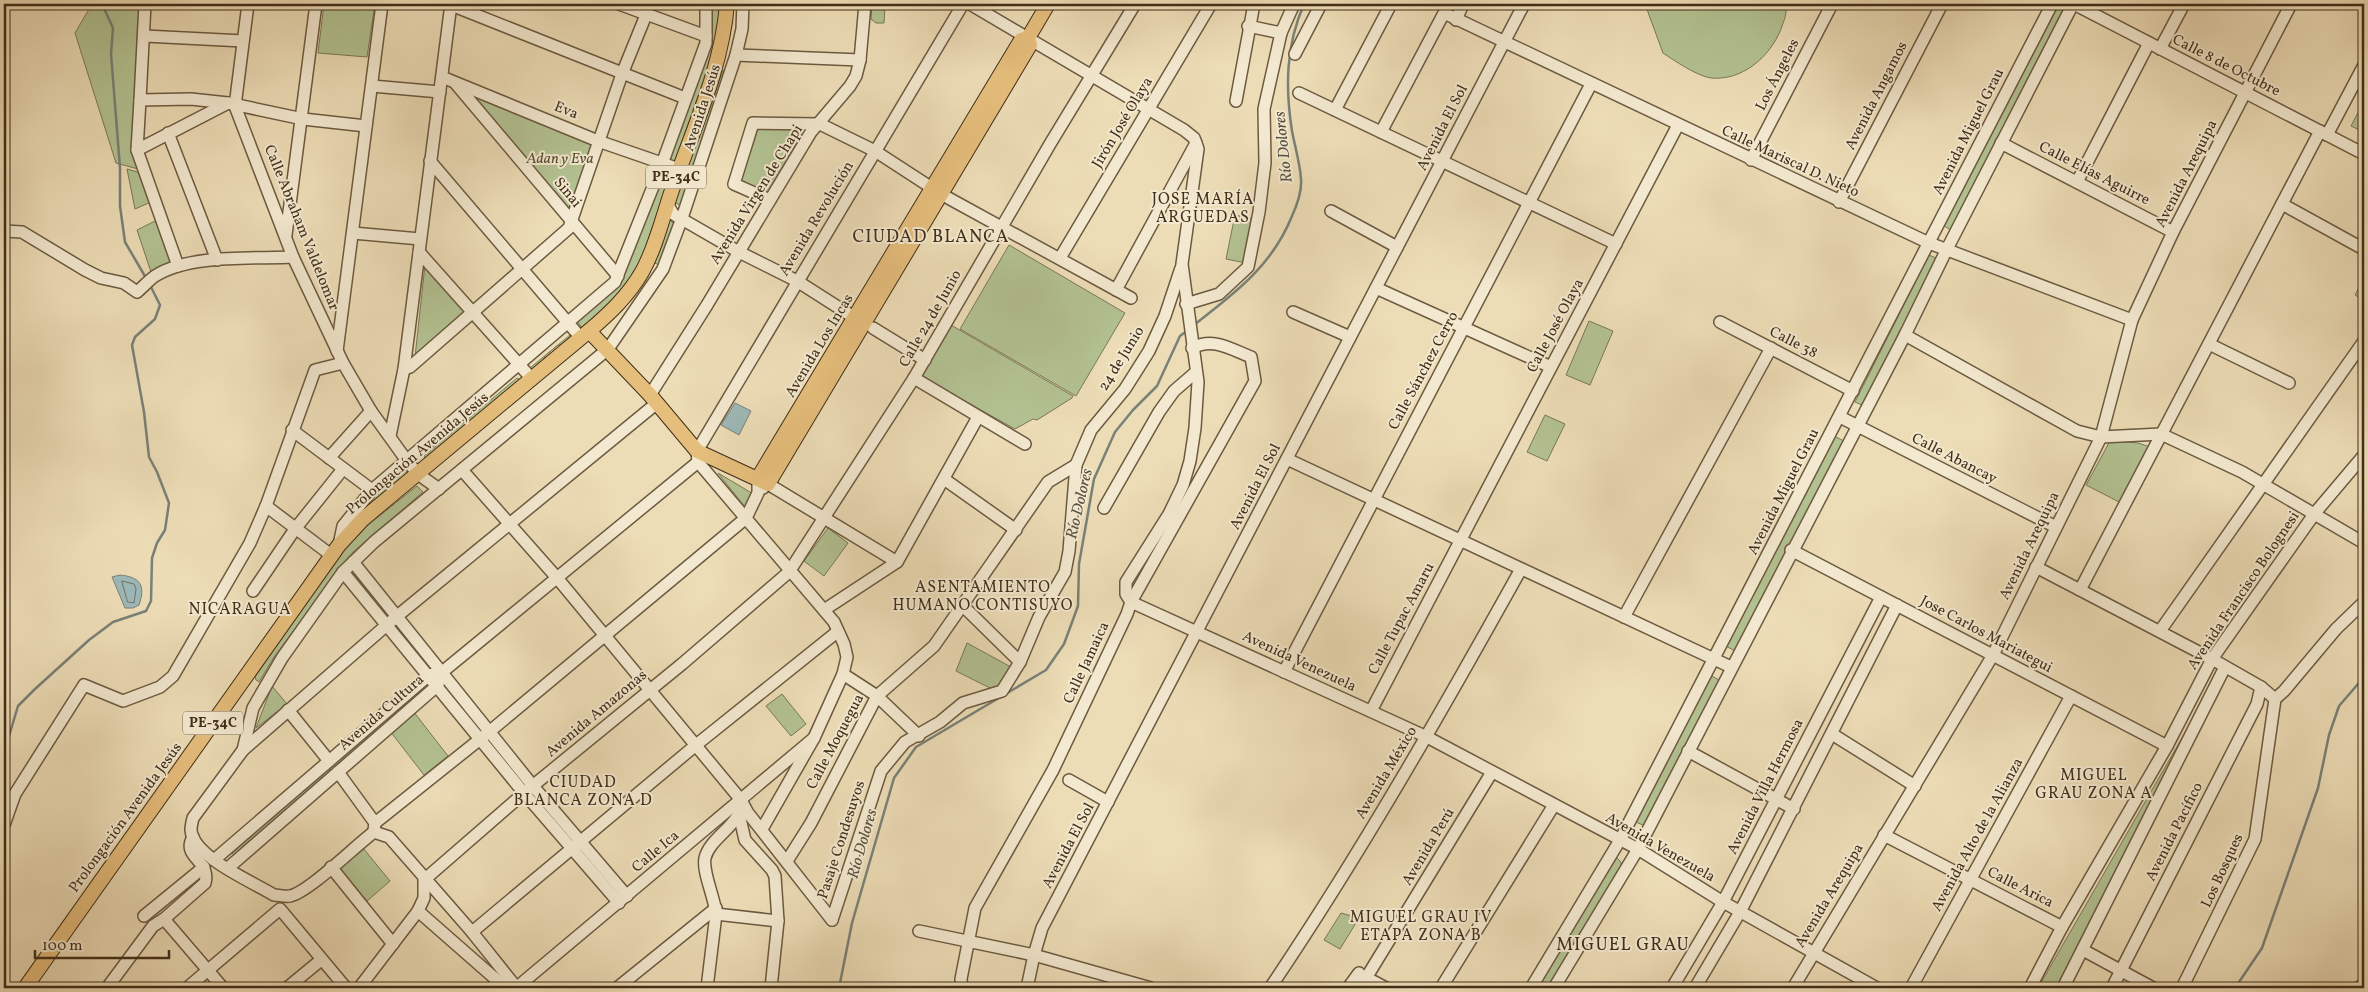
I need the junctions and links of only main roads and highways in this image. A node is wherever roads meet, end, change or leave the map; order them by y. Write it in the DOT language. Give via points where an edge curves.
graph roads {
  1 [pos="727,4"];
  2 [pos="1048,4"];
  3 [pos="937,191"];
  4 [pos="585,335"];
  5 [pos="761,485"];
  6 [pos="25,988"];
  1 -- 4 [label="main road, Prolongación Avenida Jesús / PE-34C" via="721,48 648,259 617,307"];
  2 -- 3 [label="main road, Avenida Los Incas" via="1028,38 1022,40"];
  3 -- 5 [label="main road, Avenida Los Incas"];
  3 -- 5 [label="main road, Avenida Los Incas" via="855,318"];
  4 -- 5 [label="main road" via="608,349 654,399 698,457"];
  4 -- 6 [label="main road, Prolongación Avenida Jesús / PE-34C" via="363,519 335,550"];
}
